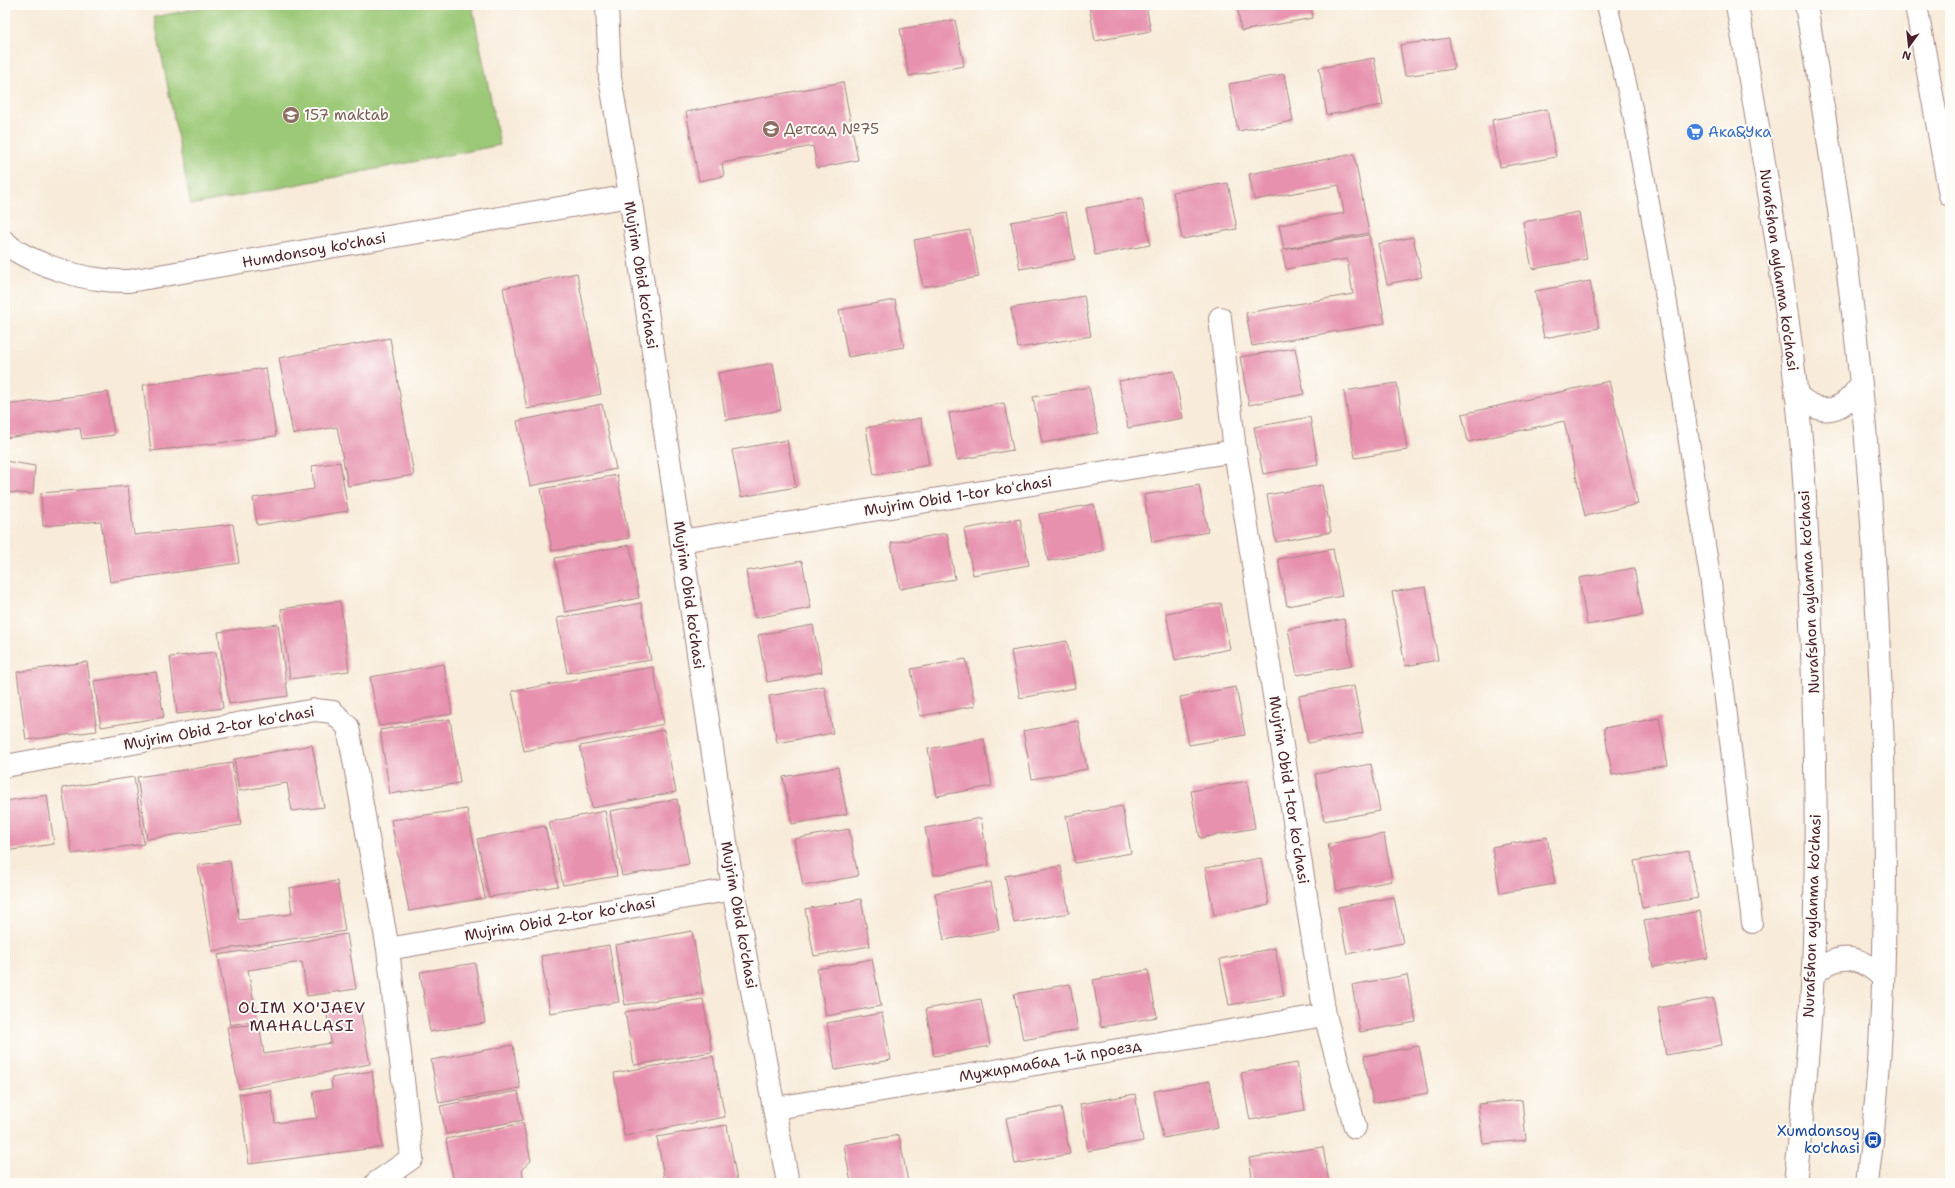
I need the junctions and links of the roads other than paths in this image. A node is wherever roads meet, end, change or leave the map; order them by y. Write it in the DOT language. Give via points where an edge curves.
graph roads {
  1 [pos="607,5"];
  2 [pos="1608,5"];
  3 [pos="1737,5"];
  4 [pos="1806,5"];
  5 [pos="1916,5"];
  6 [pos="1950,192"];
  7 [pos="1950,195"];
  8 [pos="630,196"];
  9 [pos="5,242"];
  10 [pos="1220,318"];
  11 [pos="1861,384"];
  12 [pos="1796,394"];
  13 [pos="1235,451"];
  14 [pos="681,541"];
  15 [pos="5,766"];
  16 [pos="733,889"];
  17 [pos="1752,923"];
  18 [pos="388,949"];
  19 [pos="1812,977"];
  20 [pos="1883,978"];
  21 [pos="1325,1015"];
  22 [pos="776,1108"];
  23 [pos="1355,1127"];
  24 [pos="376,1183"];
  25 [pos="788,1183"];
  26 [pos="1795,1183"];
  27 [pos="1867,1183"];
  1 -- 8 [label="street, Mujrim Obid ko'chasi" via="610,78"];
  2 -- 17 [label="lane" via="1632,108 1671,326 1711,583"];
  3 -- 12 [label="street, Nurafshon aylanma ko'chasi" via="1775,228"];
  4 -- 11 [label="street" via="1835,177"];
  5 -- 6 [label="street"];
  6 -- 7 [label="street"];
  8 -- 9 [label="street, Humdonsoy ko'chasi" via="129,281 97,279 67,272 36,261"];
  8 -- 14 [label="street, Mujrim Obid ko'chasi"];
  10 -- 13 [label="street, Mujrim Obid 1-tor koʻchasi"];
  11 -- 12 [label="street" via="1848,401 1830,410 1812,406"];
  11 -- 20 [label="street" via="1875,548 1881,681 1885,949"];
  12 -- 19 [label="street, Nurafshon aylanma ko'chasi" via="1808,548 1813,677 1815,808"];
  13 -- 14 [label="street, Mujrim Obid 1-tor koʻchasi"];
  13 -- 21 [label="street, Mujrim Obid 1-tor koʻchasi"];
  14 -- 16 [label="street, Mujrim Obid ko'chasi"];
  15 -- 18 [label="street, Mujrim Obid 2-tor koʻchasi" via="315,710 333,712 348,727"];
  16 -- 18 [label="street, Mujrim Obid 2-tor koʻchasi"];
  16 -- 22 [label="street, Mujrim Obid ko'chasi"];
  18 -- 24 [label="street, Mujrim Obid 2-tor koʻchasi" via="412,1158"];
  19 -- 20 [label="street" via="1828,962 1849,958 1868,965"];
  19 -- 26 [label="street, Nurafshon aylanma ko'chasi" via="1803,1111"];
  20 -- 27 [label="street" via="1873,1140"];
  21 -- 22 [label="street, Мужирмабад 1-й проезд"];
  21 -- 23 [label="street, Mujrim Obid 1-tor koʻchasi"];
  22 -- 25 [label="street, Mujrim Obid ko'chasi"];
}
